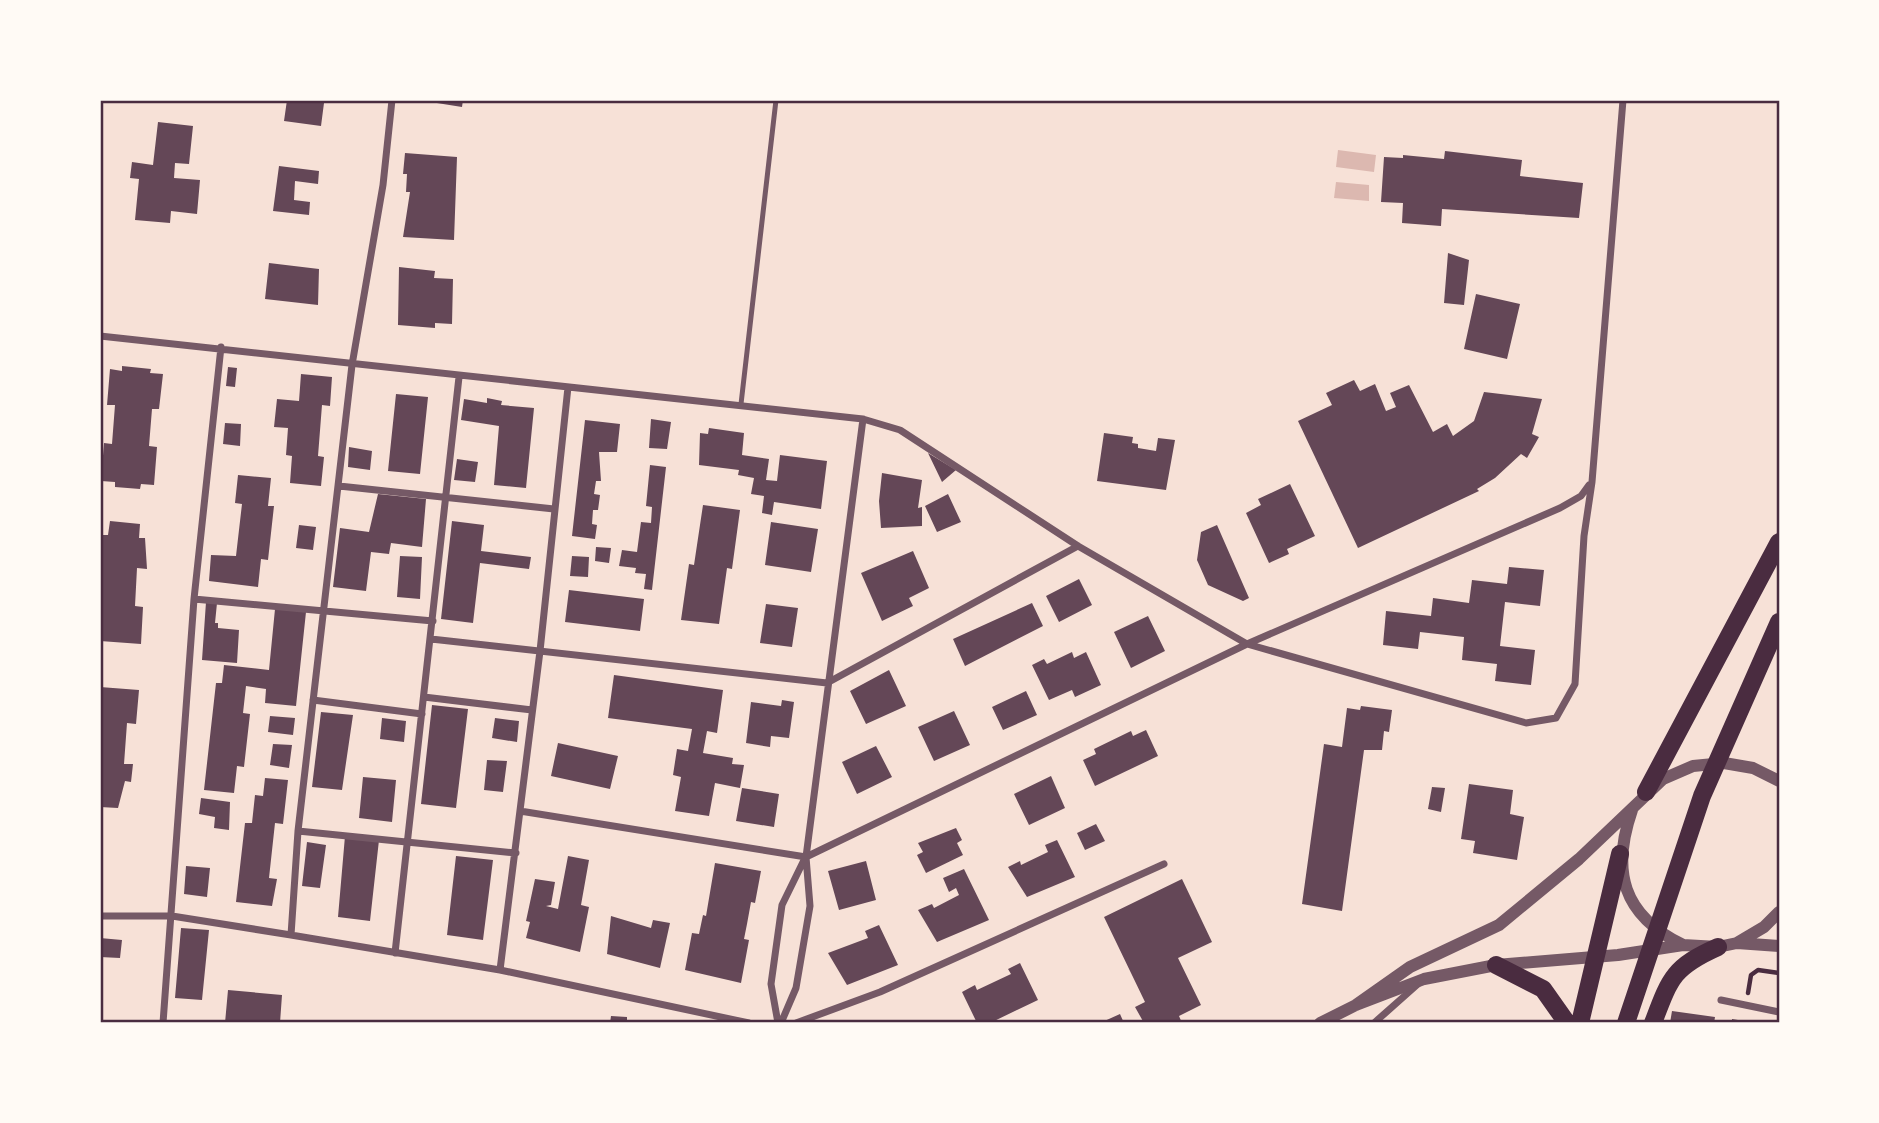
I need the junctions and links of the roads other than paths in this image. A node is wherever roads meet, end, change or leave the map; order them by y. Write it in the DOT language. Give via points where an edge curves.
graph roads {
  1 [pos="392,100"];
  2 [pos="776,100"];
  3 [pos="1623,100"];
  4 [pos="100,336"];
  5 [pos="221,347"];
  6 [pos="352,365"];
  7 [pos="459,377"];
  8 [pos="568,387"];
  9 [pos="741,404"];
  10 [pos="863,419"];
  11 [pos="1592,482"];
  12 [pos="339,486"];
  13 [pos="446,497"];
  14 [pos="554,509"];
  15 [pos="1779,542"];
  16 [pos="1078,546"];
  17 [pos="194,599"];
  18 [pos="325,611"];
  19 [pos="433,621"];
  20 [pos="1779,622"];
  21 [pos="431,639"];
  22 [pos="1247,644"];
  23 [pos="540,651"];
  24 [pos="827,683"];
  25 [pos="424,697"];
  26 [pos="313,701"];
  27 [pos="532,710"];
  28 [pos="422,714"];
  29 [pos="1779,781"];
  30 [pos="1646,792"];
  31 [pos="1634,807"];
  32 [pos="520,811"];
  33 [pos="298,831"];
  34 [pos="409,842"];
  35 [pos="516,853"];
  36 [pos="1620,854"];
  37 [pos="806,858"];
  38 [pos="1164,864"];
  39 [pos="1779,912"];
  40 [pos="100,916"];
  41 [pos="172,916"];
  42 [pos="292,935"];
  43 [pos="1737,943"];
  44 [pos="1683,945"];
  45 [pos="1779,946"];
  46 [pos="1718,947"];
  47 [pos="395,953"];
  48 [pos="1595,957"];
  49 [pos="1496,965"];
  50 [pos="500,970"];
  51 [pos="1424,979"];
  52 [pos="1721,1000"];
  53 [pos="1356,1005"];
  54 [pos="1779,1012"];
  55 [pos="163,1023"];
  56 [pos="749,1023"];
  57 [pos="780,1023"];
  58 [pos="796,1023"];
  59 [pos="1320,1023"];
  60 [pos="1374,1023"];
  61 [pos="1567,1023"];
  62 [pos="1580,1023"];
  63 [pos="1626,1023"];
  64 [pos="1653,1023"];
  1 -- 6 [label="street" via="383,185"];
  2 -- 9 [label="lane"];
  3 -- 11 [label="street"];
  4 -- 5 [label="street"];
  5 -- 6 [label="street"];
  5 -- 17 [label="street"];
  6 -- 7 [label="street"];
  6 -- 12 [label="street"];
  7 -- 8 [label="street"];
  7 -- 13 [label="street"];
  8 -- 9 [label="street"];
  8 -- 14 [label="street"];
  9 -- 10 [label="street"];
  10 -- 16 [label="street" via="900,430"];
  10 -- 24 [label="street"];
  11 -- 22 [label="street" via="1581,496 1560,508"];
  11 -- 22 [label="street" via="1575,684 1556,718 1526,723"];
  12 -- 13 [label="street"];
  12 -- 18 [label="street"];
  13 -- 14 [label="street"];
  13 -- 19 [label="street"];
  14 -- 23 [label="street"];
  15 -- 30 [label="main road"];
  16 -- 22 [label="street"];
  16 -- 24 [label="street"];
  17 -- 18 [label="street"];
  17 -- 41 [label="street"];
  18 -- 19 [label="street"];
  18 -- 26 [label="street"];
  19 -- 21 [label="street"];
  20 -- 63 [label="main road" via="1702,796"];
  21 -- 23 [label="street"];
  21 -- 25 [label="street"];
  22 -- 37 [label="street"];
  23 -- 24 [label="street"];
  23 -- 27 [label="street"];
  24 -- 37 [label="street"];
  25 -- 27 [label="street"];
  25 -- 28 [label="street"];
  26 -- 28 [label="street"];
  26 -- 33 [label="street"];
  27 -- 32 [label="street"];
  28 -- 34 [label="street"];
  29 -- 30 [label="street" via="1754,768 1724,763 1693,766"];
  30 -- 31 [label="street"];
  31 -- 36 [label="street"];
  31 -- 53 [label="street" via="1499,925 1410,967"];
  32 -- 35 [label="street"];
  32 -- 37 [label="street"];
  33 -- 34 [label="street"];
  33 -- 42 [label="street"];
  34 -- 35 [label="street"];
  34 -- 47 [label="street"];
  35 -- 50 [label="street"];
  36 -- 44 [label="street" via="1624,884 1637,909"];
  36 -- 48 [label="main road"];
  37 -- 57 [label="street" via="810,906 796,988"];
  37 -- 57 [label="street" via="782,905 771,984"];
  38 -- 58 [label="street" via="880,992"];
  39 -- 43 [label="street"];
  40 -- 41 [label="street"];
  41 -- 42 [label="street"];
  41 -- 55 [label="street"];
  42 -- 47 [label="street"];
  43 -- 45 [label="street"];
  43 -- 46 [label="street"];
  44 -- 46 [label="street"];
  44 -- 48 [label="street"];
  46 -- 64 [label="main road" via="1686,962 1667,985"];
  47 -- 50 [label="street"];
  48 -- 49 [label="street"];
  48 -- 62 [label="main road"];
  49 -- 51 [label="street"];
  49 -- 61 [label="main road" via="1543,989"];
  50 -- 56 [label="street"];
  51 -- 53 [label="street"];
  51 -- 60 [label="street"];
  52 -- 54 [label="street"];
  53 -- 59 [label="street"];
}
